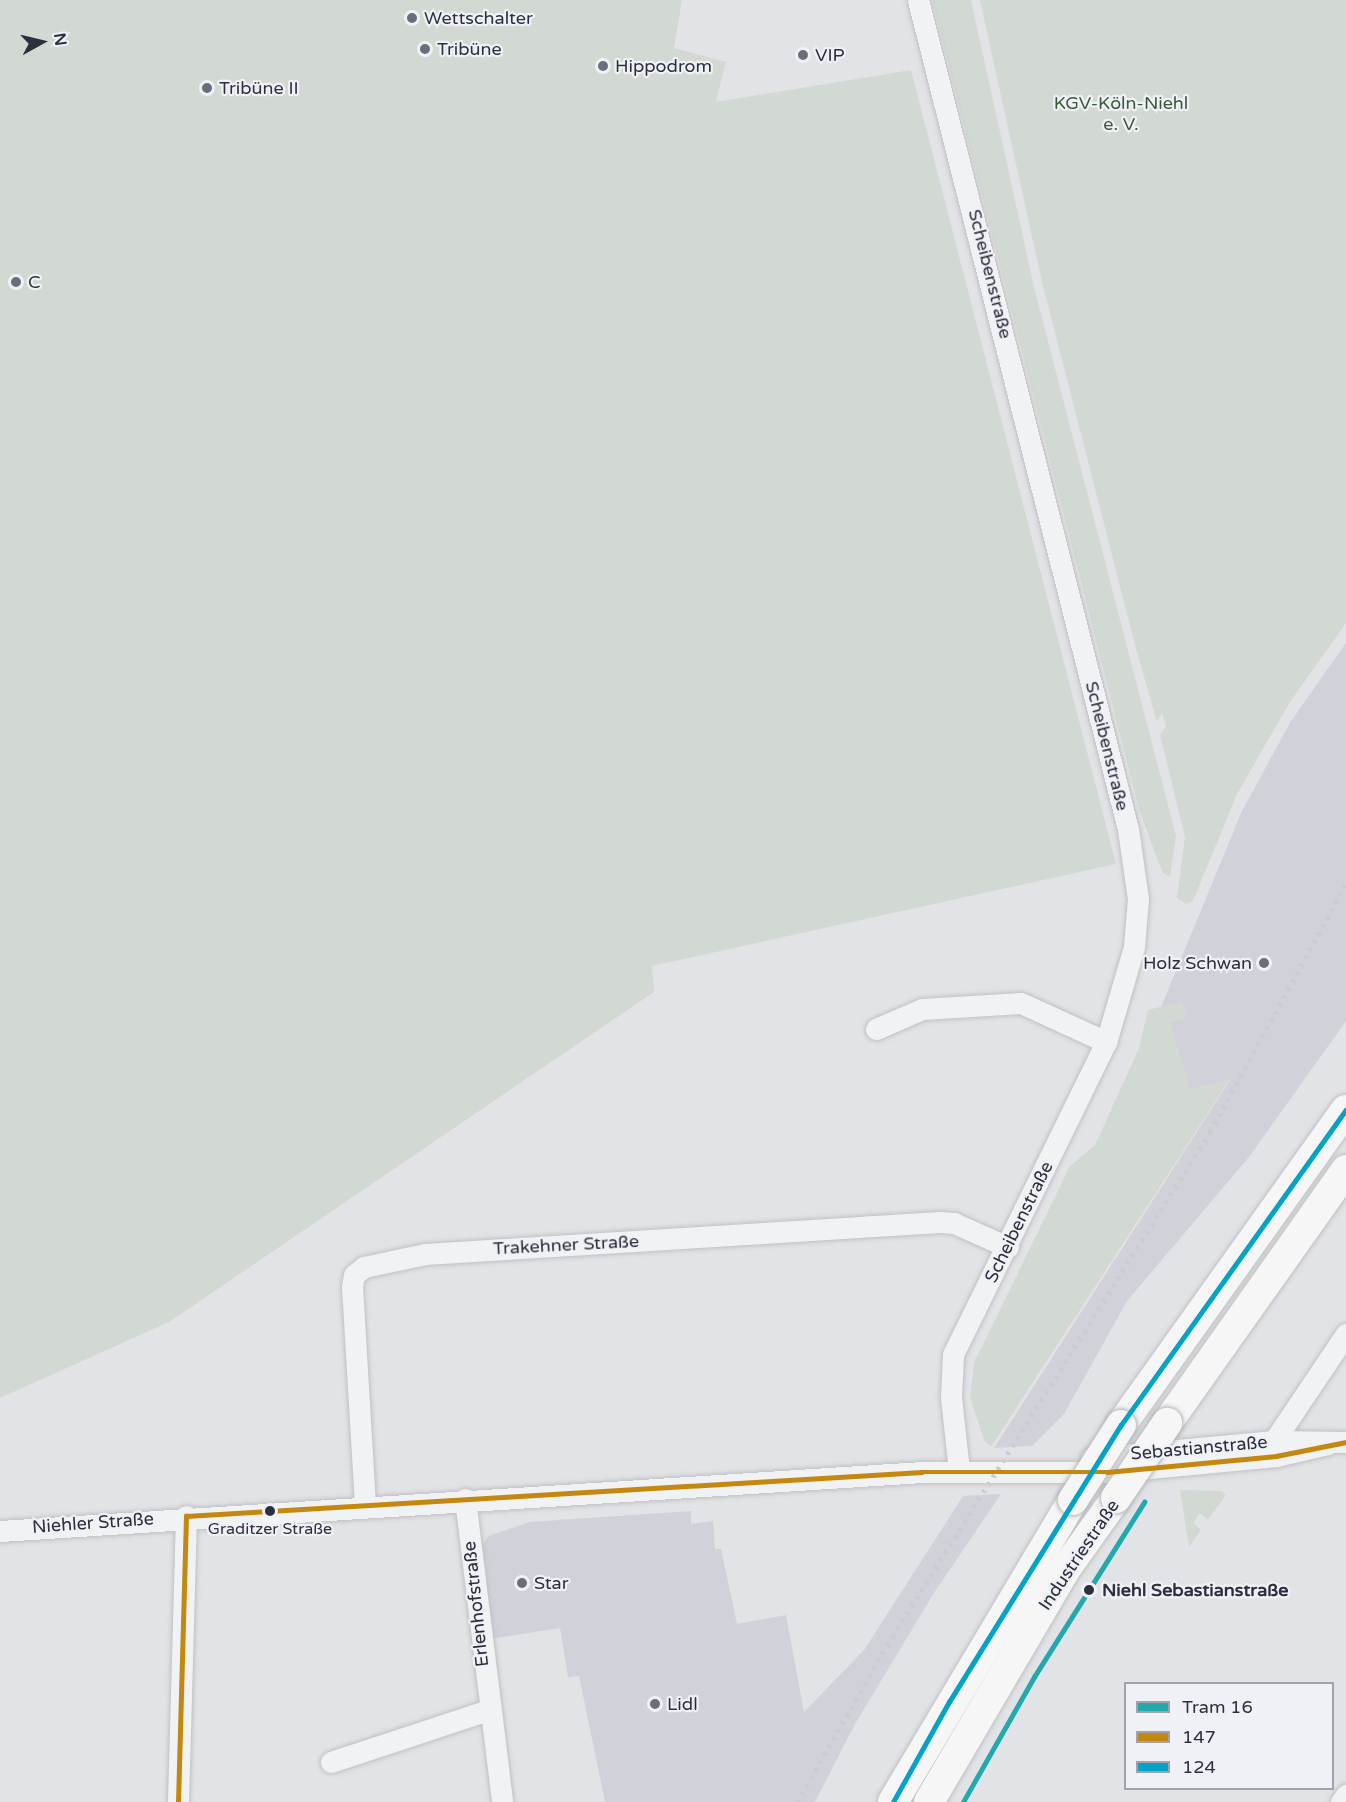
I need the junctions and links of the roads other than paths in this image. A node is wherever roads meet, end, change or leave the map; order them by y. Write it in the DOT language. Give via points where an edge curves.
graph roads {
  1 [pos="918,0"];
  2 [pos="876,1029"];
  3 [pos="1106,1042"];
  4 [pos="1346,1110"];
  5 [pos="1346,1170"];
  6 [pos="1008,1247"];
  7 [pos="1346,1334"];
  8 [pos="1274,1441"];
  9 [pos="1337,1443"];
  10 [pos="959,1471"];
  11 [pos="999,1471"];
  12 [pos="465,1499"];
  13 [pos="365,1505"];
  14 [pos="186,1516"];
  15 [pos="0,1531"];
  16 [pos="488,1710"];
  17 [pos="331,1762"];
  18 [pos="1346,1795"];
  19 [pos="178,1802"];
  20 [pos="502,1802"];
  21 [pos="893,1802"];
  22 [pos="929,1802"];
  23 [pos="1341,1802"];
  1 -- 3 [label="street, Scheibenstraße" via="1136,864 1134,947"];
  2 -- 3 [label="street" via="922,1009 1021,1003"];
  3 -- 6 [label="street, Scheibenstraße"];
  4 -- 21 [label="highway, Industriestraße, bridge" via="1121,1425"];
  5 -- 22 [label="highway, Industriestraße, bridge" via="1067,1567"];
  6 -- 10 [label="street, Scheibenstraße" via="954,1355 951,1397"];
  6 -- 13 [label="street, Trakehner Straße" via="961,1225 940,1222 425,1254 364,1267 354,1275 352,1287"];
  7 -- 8 [label="street"];
  8 -- 9 [label="street, Sebastianstraße"];
  8 -- 11 [label="street, Sebastianstraße" via="1044,1462"];
  9 -- 11 [label="street, Sebastianstraße" via="1276,1456 1107,1472 1046,1475"];
  10 -- 11 [label="street, Sebastianstraße"];
  10 -- 12 [label="street, Sebastianstraße"];
  12 -- 13 [label="street, Sebastianstraße"];
  12 -- 16 [label="street, Erlenhofstraße"];
  13 -- 14 [label="street, Sebastianstraße"];
  14 -- 15 [label="street, Niehler Straße"];
  14 -- 19 [label="street"];
  16 -- 17 [label="street"];
  16 -- 20 [label="street, Erlenhofstraße"];
  18 -- 23 [label="street"];
}
